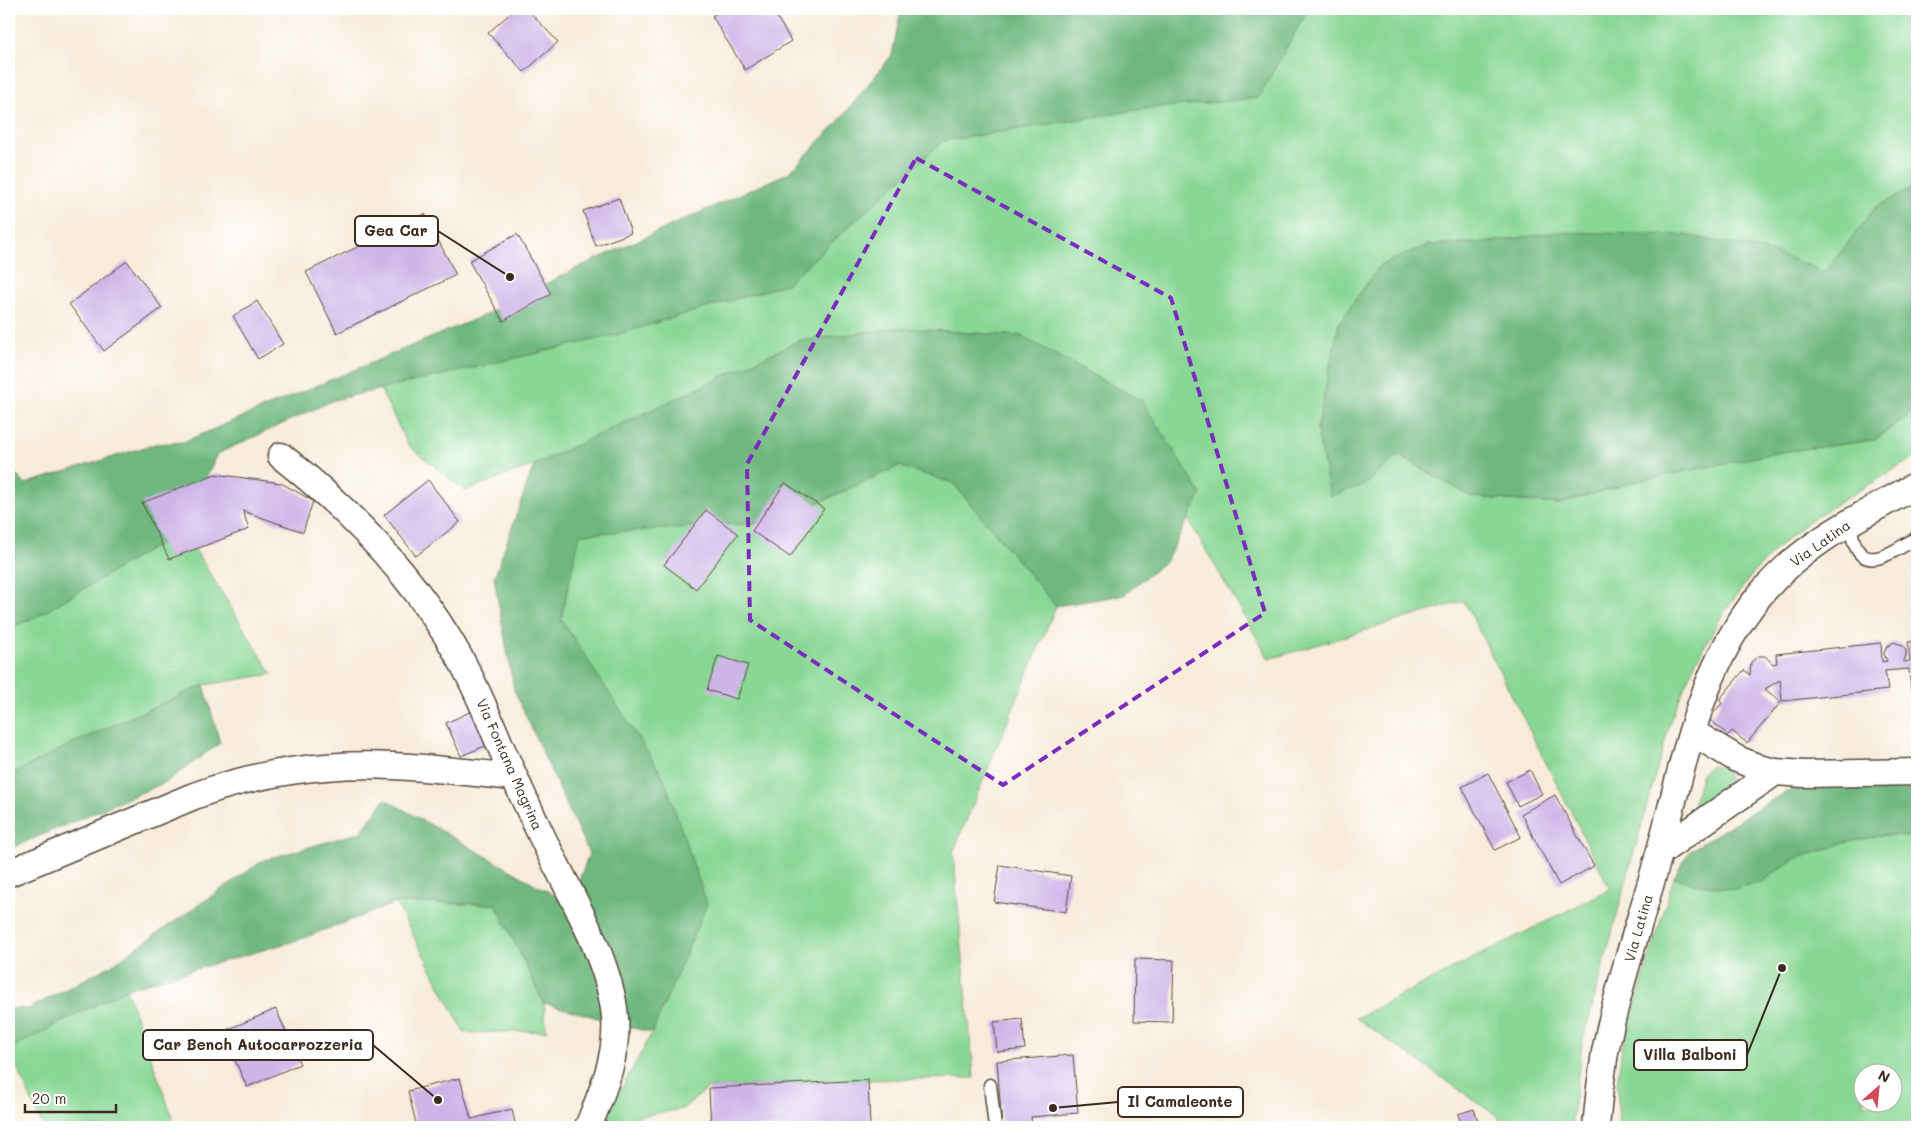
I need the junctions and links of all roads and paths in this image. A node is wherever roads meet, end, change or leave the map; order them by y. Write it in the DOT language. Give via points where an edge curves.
graph roads {
  1 [pos="281,456"];
  2 [pos="1917,485"];
  3 [pos="1850,522"];
  4 [pos="1917,541"];
  5 [pos="1692,732"];
  6 [pos="1776,772"];
  7 [pos="1917,772"];
  8 [pos="514,776"];
  9 [pos="1660,852"];
  10 [pos="9,873"];
  11 [pos="990,1085"];
  12 [pos="588,1127"];
  13 [pos="995,1127"];
  14 [pos="1596,1127"];
  1 -- 8 [label="street, Via Fontana Magrina" via="344,512 387,556 425,602 473,683"];
  2 -- 3 [label="street, Via Latina"];
  3 -- 4 [label="lane" via="1855,546 1870,559 1880,558 1915,539"];
  3 -- 5 [label="street, Via Latina" via="1796,558 1752,605 1713,672"];
  5 -- 6 [label="street" via="1738,759"];
  5 -- 9 [label="street, Via Latina"];
  6 -- 7 [label="street"];
  6 -- 9 [label="street"];
  8 -- 10 [label="street" via="382,766 324,768 260,776 194,796"];
  8 -- 12 [label="street, Via Fontana Magrina" via="584,922 611,990 615,1047"];
  9 -- 14 [label="street, Via Latina" via="1612,1020"];
  11 -- 13 [label="lane"];
}
